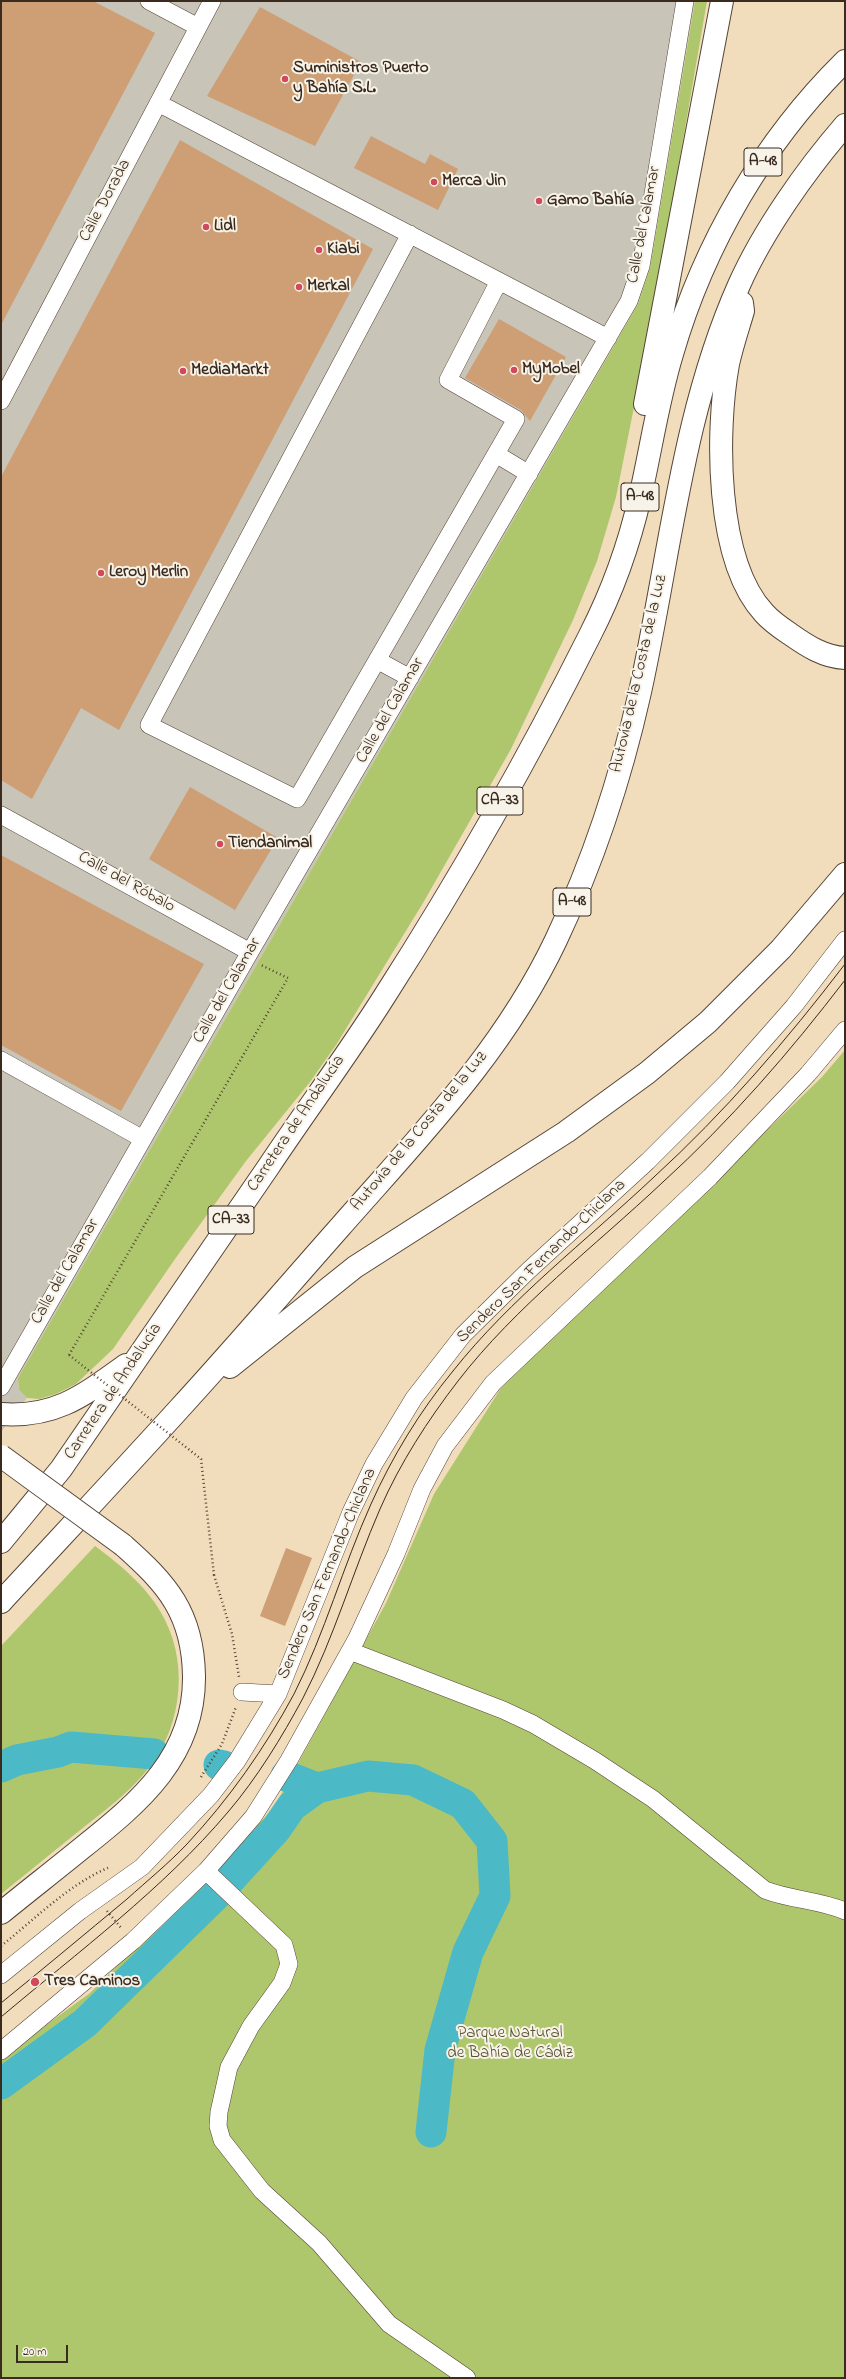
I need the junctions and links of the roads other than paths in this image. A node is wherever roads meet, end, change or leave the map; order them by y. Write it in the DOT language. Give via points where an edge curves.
graph roads {
  1 [pos="149,1"];
  2 [pos="212,1"];
  3 [pos="685,1"];
  4 [pos="722,1"];
  5 [pos="198,27"];
  6 [pos="845,61"];
  7 [pos="158,103"];
  8 [pos="845,125"];
  9 [pos="410,234"];
  10 [pos="499,281"];
  11 [pos="740,282"];
  12 [pos="608,338"];
  13 [pos="1,401"];
  14 [pos="496,454"];
  15 [pos="529,474"];
  16 [pos="845,658"];
  17 [pos="378,660"];
  18 [pos="410,678"];
  19 [pos="553,708"];
  20 [pos="1,815"];
  21 [pos="845,874"];
  22 [pos="845,940"];
  23 [pos="248,955"];
  24 [pos="845,1030"];
  25 [pos="1,1060"];
  26 [pos="143,1139"];
  27 [pos="138,1356"];
  28 [pos="1,1387"];
  29 [pos="180,1408"];
  30 [pos="1,1414"];
  31 [pos="1,1456"];
  32 [pos="1,1542"];
  33 [pos="1,1602"];
  34 [pos="350,1651"];
  35 [pos="242,1692"];
  36 [pos="278,1694"];
  37 [pos="206,1872"];
  38 [pos="845,1911"];
  39 [pos="1,1913"];
  40 [pos="1,1975"];
  41 [pos="1,2051"];
  42 [pos="467,2378"];
  1 -- 5 [label="street"];
  2 -- 5 [label="street, Calle Dorada"];
  3 -- 12 [label="street, Calle del Calamar" via="641,266 629,301"];
  4 -- 19 [label="highway" via="665,306 625,500 607,562 582,623"];
  5 -- 7 [label="street, Calle Dorada"];
  6 -- 19 [label="highway, A-48" via="825,81 768,153 725,223 700,276 672,353 639,502 620,566 593,629"];
  7 -- 9 [label="street"];
  7 -- 13 [label="street, Calle Dorada"];
  8 -- 11 [label="highway, Autovía de la Costa de la Luz / A-48" via="806,174"];
  9 -- 10 [label="street"];
  9 -- 17 [label="street" via="149,725 297,799"];
  10 -- 12 [label="street"];
  10 -- 14 [label="street" via="448,380 516,419"];
  11 -- 16 [label="highway" via="743,311 728,363 723,408 722,454 726,523 736,563 748,589 764,613 803,644 822,653"];
  11 -- 29 [label="highway, Autovía de la Costa de la Luz / A-48" via="712,354 692,426 639,696 615,784 588,864 555,943 518,1010 471,1078"];
  12 -- 15 [label="street, Calle del Calamar"];
  14 -- 15 [label="street"];
  14 -- 17 [label="street"];
  15 -- 18 [label="street, Calle del Calamar"];
  17 -- 18 [label="street"];
  18 -- 23 [label="street, Calle del Calamar"];
  19 -- 27 [label="highway, Carretera de Andalucía / CA-33" via="383,999"];
  20 -- 23 [label="street, Calle del Róbalo"];
  21 -- 29 [label="highway" via="781,949 708,1022 647,1073 566,1132 355,1267"];
  22 -- 36 [label="street, Sendero San Fernando-Chiclana" via="794,1006 727,1082 648,1161 528,1271 463,1335 414,1398 374,1464 351,1512"];
  23 -- 26 [label="street, Calle del Calamar"];
  24 -- 34 [label="street" via="808,1074 710,1177 488,1388 438,1458"];
  25 -- 26 [label="street"];
  26 -- 28 [label="street, Calle del Calamar"];
  27 -- 30 [label="highway" via="79,1399 35,1414"];
  27 -- 32 [label="highway, Carretera de Andalucía / CA-33" via="61,1469"];
  29 -- 33 [label="highway"];
  31 -- 39 [label="highway, bridge" via="123,1545 155,1573 168,1590 188,1628 194,1668 190,1720 181,1743 168,1765 148,1790 117,1820"];
  34 -- 37 [label="street" via="253,1818"];
  34 -- 38 [label="street" via="533,1724 653,1799 765,1890 781,1896 828,1904"];
  35 -- 36 [label="street, Sendero San Fernando-Chiclana"];
  36 -- 40 [label="street, Sendero San Fernando-Chiclana" via="237,1761 196,1812 142,1867 96,1899"];
  37 -- 41 [label="street" via="133,1941"];
  37 -- 42 [label="street" via="284,1945 289,1964 282,1983 251,2026 229,2067 219,2112 218,2126 222,2140 262,2191 319,2243 390,2324"];
}
